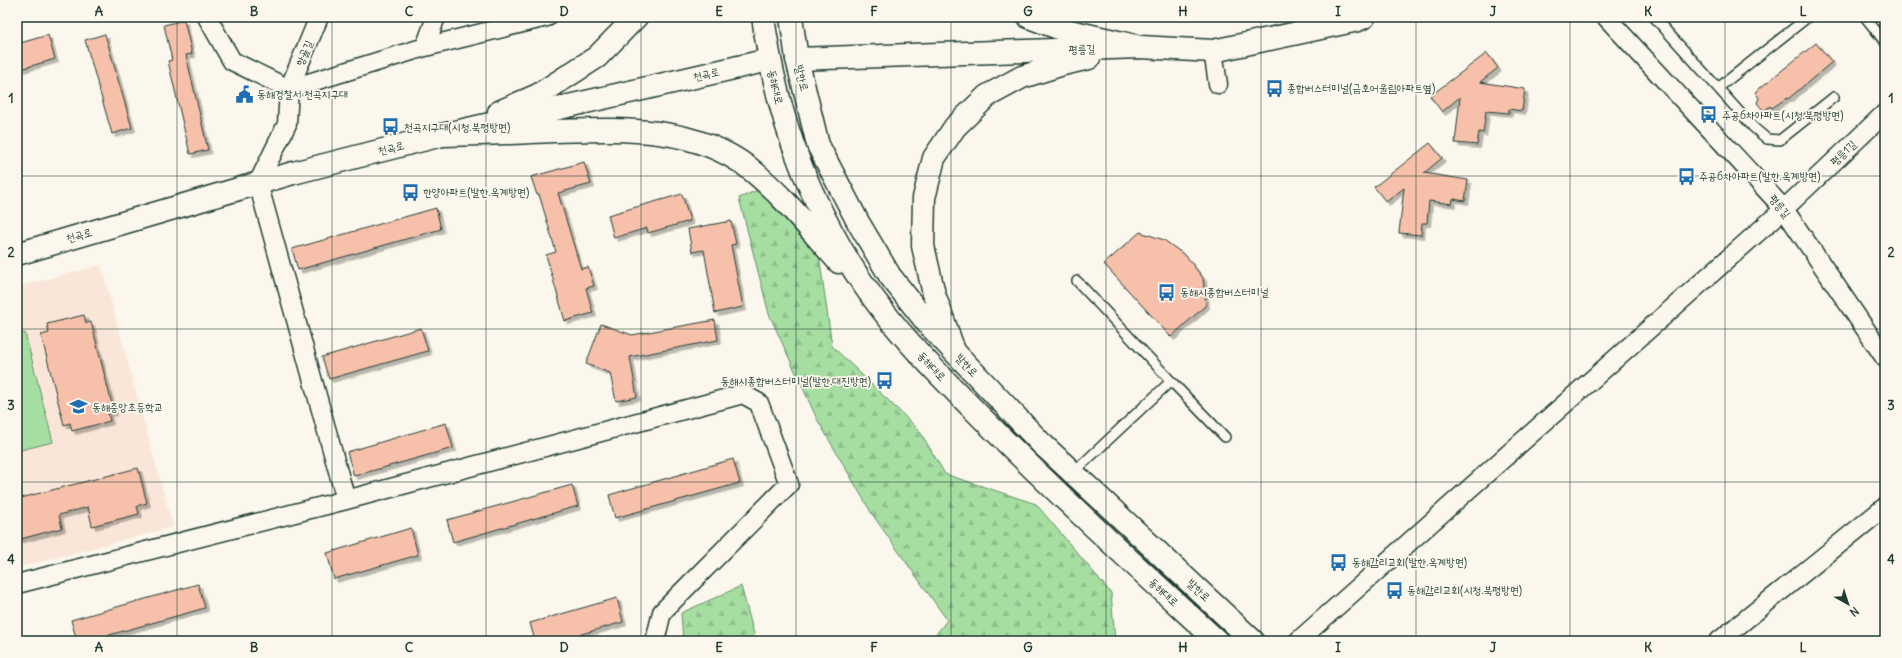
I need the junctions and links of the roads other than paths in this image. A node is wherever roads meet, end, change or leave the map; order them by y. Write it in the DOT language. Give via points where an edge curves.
graph roads {
  1 [pos="207,17"];
  2 [pos="319,17"];
  3 [pos="436,17"];
  4 [pos="547,17"];
  5 [pos="636,17"];
  6 [pos="763,17"];
  7 [pos="791,17"];
  8 [pos="1029,17"];
  9 [pos="1364,17"];
  10 [pos="1606,17"];
  11 [pos="1654,17"];
  12 [pos="1808,17"];
  13 [pos="1865,17"];
  14 [pos="1885,42"];
  15 [pos="425,47"];
  16 [pos="1140,47"];
  17 [pos="1213,51"];
  18 [pos="797,59"];
  19 [pos="769,60"];
  20 [pos="1218,84"];
  21 [pos="1718,88"];
  22 [pos="289,89"];
  23 [pos="1834,97"];
  24 [pos="1885,113"];
  25 [pos="442,136"];
  26 [pos="258,183"];
  27 [pos="1784,209"];
  28 [pos="17,254"];
  29 [pos="1077,281"];
  30 [pos="888,318"];
  31 [pos="954,351"];
  32 [pos="1885,358"];
  33 [pos="1171,381"];
  34 [pos="1225,437"];
  35 [pos="1073,473"];
  36 [pos="346,500"];
  37 [pos="1885,507"];
  38 [pos="17,584"];
  39 [pos="655,641"];
  40 [pos="1217,641"];
  41 [pos="1253,641"];
  42 [pos="1298,641"];
  43 [pos="1719,641"];
  1 -- 22 [label="street" via="232,61"];
  2 -- 22 [label="street, 항골길"];
  3 -- 15 [label="street"];
  4 -- 15 [label="street"];
  5 -- 25 [label="main road" via="597,57 538,95"];
  6 -- 19 [label="main road, 동해대로"];
  7 -- 18 [label="main road, 발한로"];
  8 -- 16 [label="main road" via="1062,29"];
  9 -- 17 [label="main road, 평릉길"];
  10 -- 27 [label="street, 평릉길"];
  11 -- 21 [label="lane"];
  12 -- 21 [label="lane"];
  13 -- 14 [label="lane"];
  15 -- 22 [label="street"];
  16 -- 17 [label="main road, 평릉길"];
  16 -- 18 [label="main road, 평릉길"];
  16 -- 31 [label="main road" via="1063,64 1022,77 987,96 955,127 934,158 924,198 923,246 934,294"];
  17 -- 20 [label="street"];
  18 -- 19 [label="main road, 평릉길"];
  18 -- 31 [label="main road, 발한로" via="818,145 858,222 890,276 928,324"];
  19 -- 25 [label="main road, 천곡로"];
  19 -- 30 [label="main road, 동해대로" via="781,112 799,165 823,216 850,264"];
  21 -- 23 [label="lane" via="1753,127 1768,139 1780,140"];
  22 -- 26 [label="street, 항골길" via="287,124"];
  24 -- 27 [label="street, 평릉1길"];
  25 -- 26 [label="main road, 천곡로"];
  25 -- 30 [label="main road" via="622,129 674,134 714,147 748,167 774,190"];
  26 -- 28 [label="main road, 천곡로"];
  26 -- 36 [label="street"];
  27 -- 32 [label="street, 평릉길"];
  27 -- 42 [label="street, 평릉1길"];
  29 -- 33 [label="lane"];
  30 -- 40 [label="main road, 동해대로" via="933,369 1011,447"];
  31 -- 35 [label="main road, 발한로"];
  33 -- 34 [label="lane"];
  33 -- 35 [label="lane"];
  35 -- 41 [label="main road, 발한로"];
  36 -- 38 [label="street"];
  36 -- 39 [label="street" via="743,394 759,403 789,484 662,612"];
  37 -- 43 [label="street"];
}
